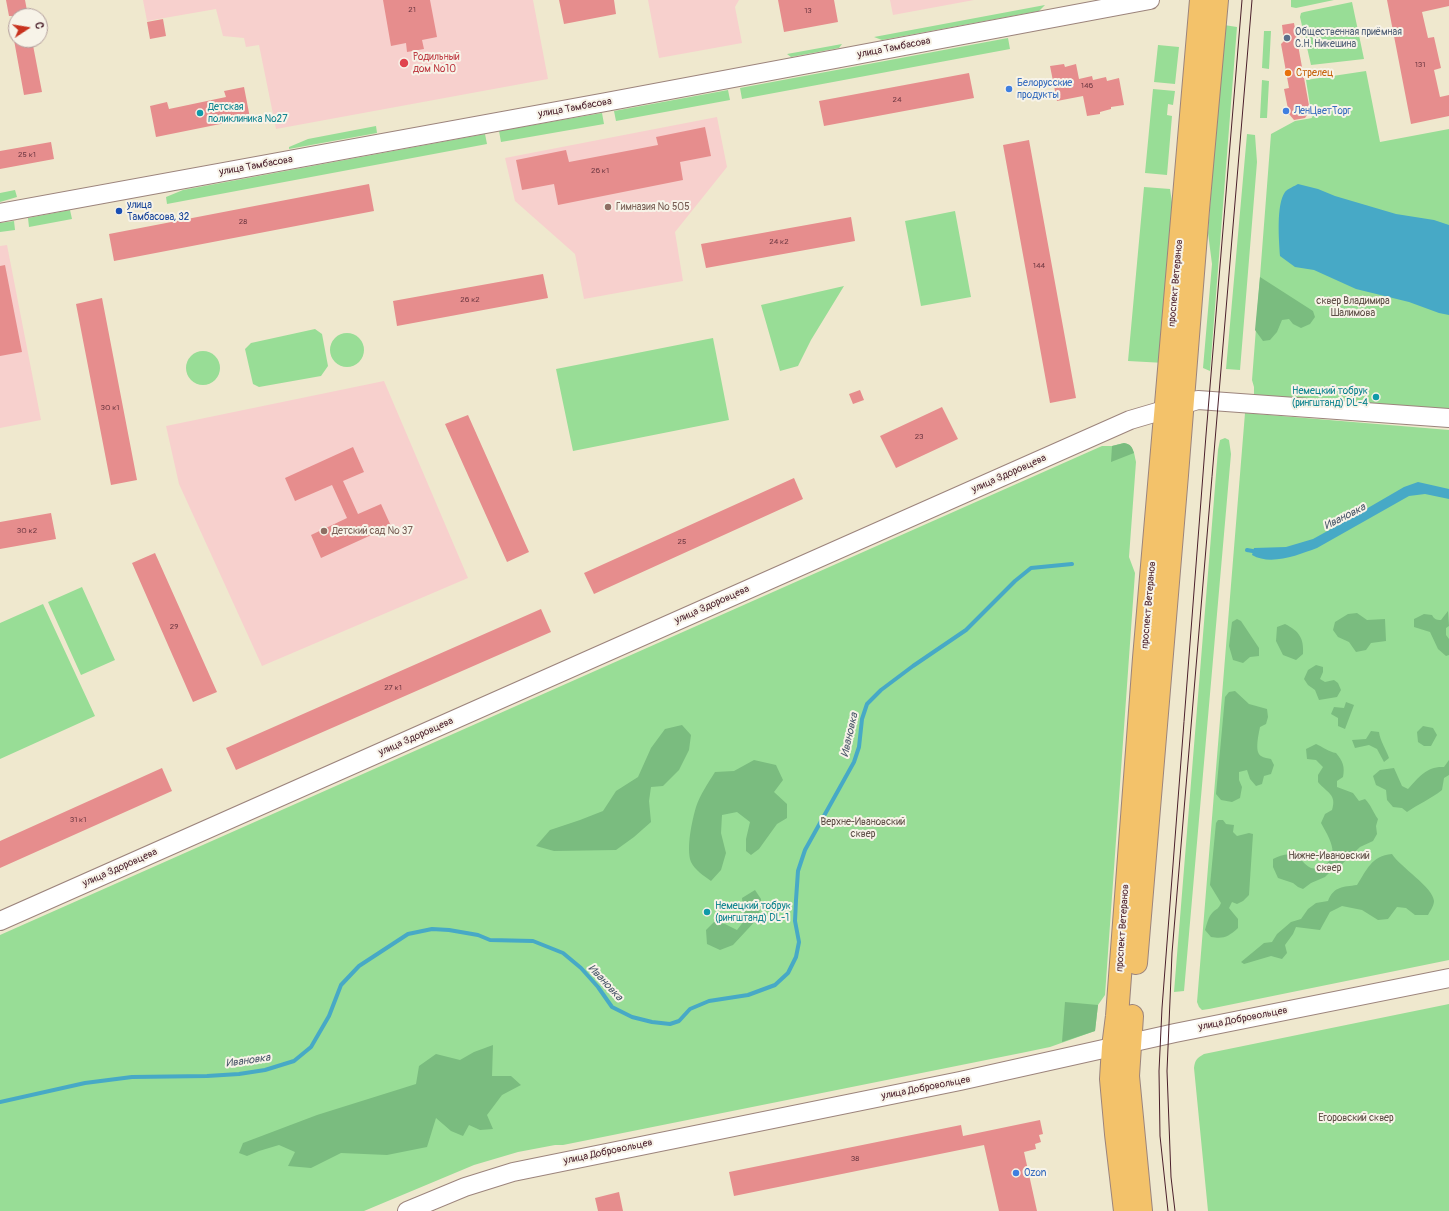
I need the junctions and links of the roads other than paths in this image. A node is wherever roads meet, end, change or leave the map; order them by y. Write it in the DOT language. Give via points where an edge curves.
graph roads {
  1 [pos="1150,0"];
  2 [pos="1201,0"];
  3 [pos="1217,0"];
  4 [pos="0,213"];
  5 [pos="1174,406"];
  6 [pos="1449,418"];
  7 [pos="0,921"];
  8 [pos="1449,978"];
  9 [pos="1121,1045"];
  10 [pos="1133,1210"];
  11 [pos="407,1211"];
  1 -- 4 [label="street, улица Тамбасова"];
  2 -- 5 [label="main road, проспект Ветеранов"];
  3 -- 5 [label="main road, проспект Ветеранов" via="1198,210"];
  5 -- 6 [label="street, улица Здоровцева" via="1209,400"];
  5 -- 7 [label="street, улица Здоровцева" via="1130,420"];
  5 -- 9 [label="main road, проспект Ветеранов"];
  8 -- 9 [label="street, улица Добровольцев"];
  9 -- 10 [label="main road, проспект Ветеранов" via="1128,1076"];
  9 -- 11 [label="street, улица Добровольцев" via="960,1081 513,1172 465,1187"];
}
